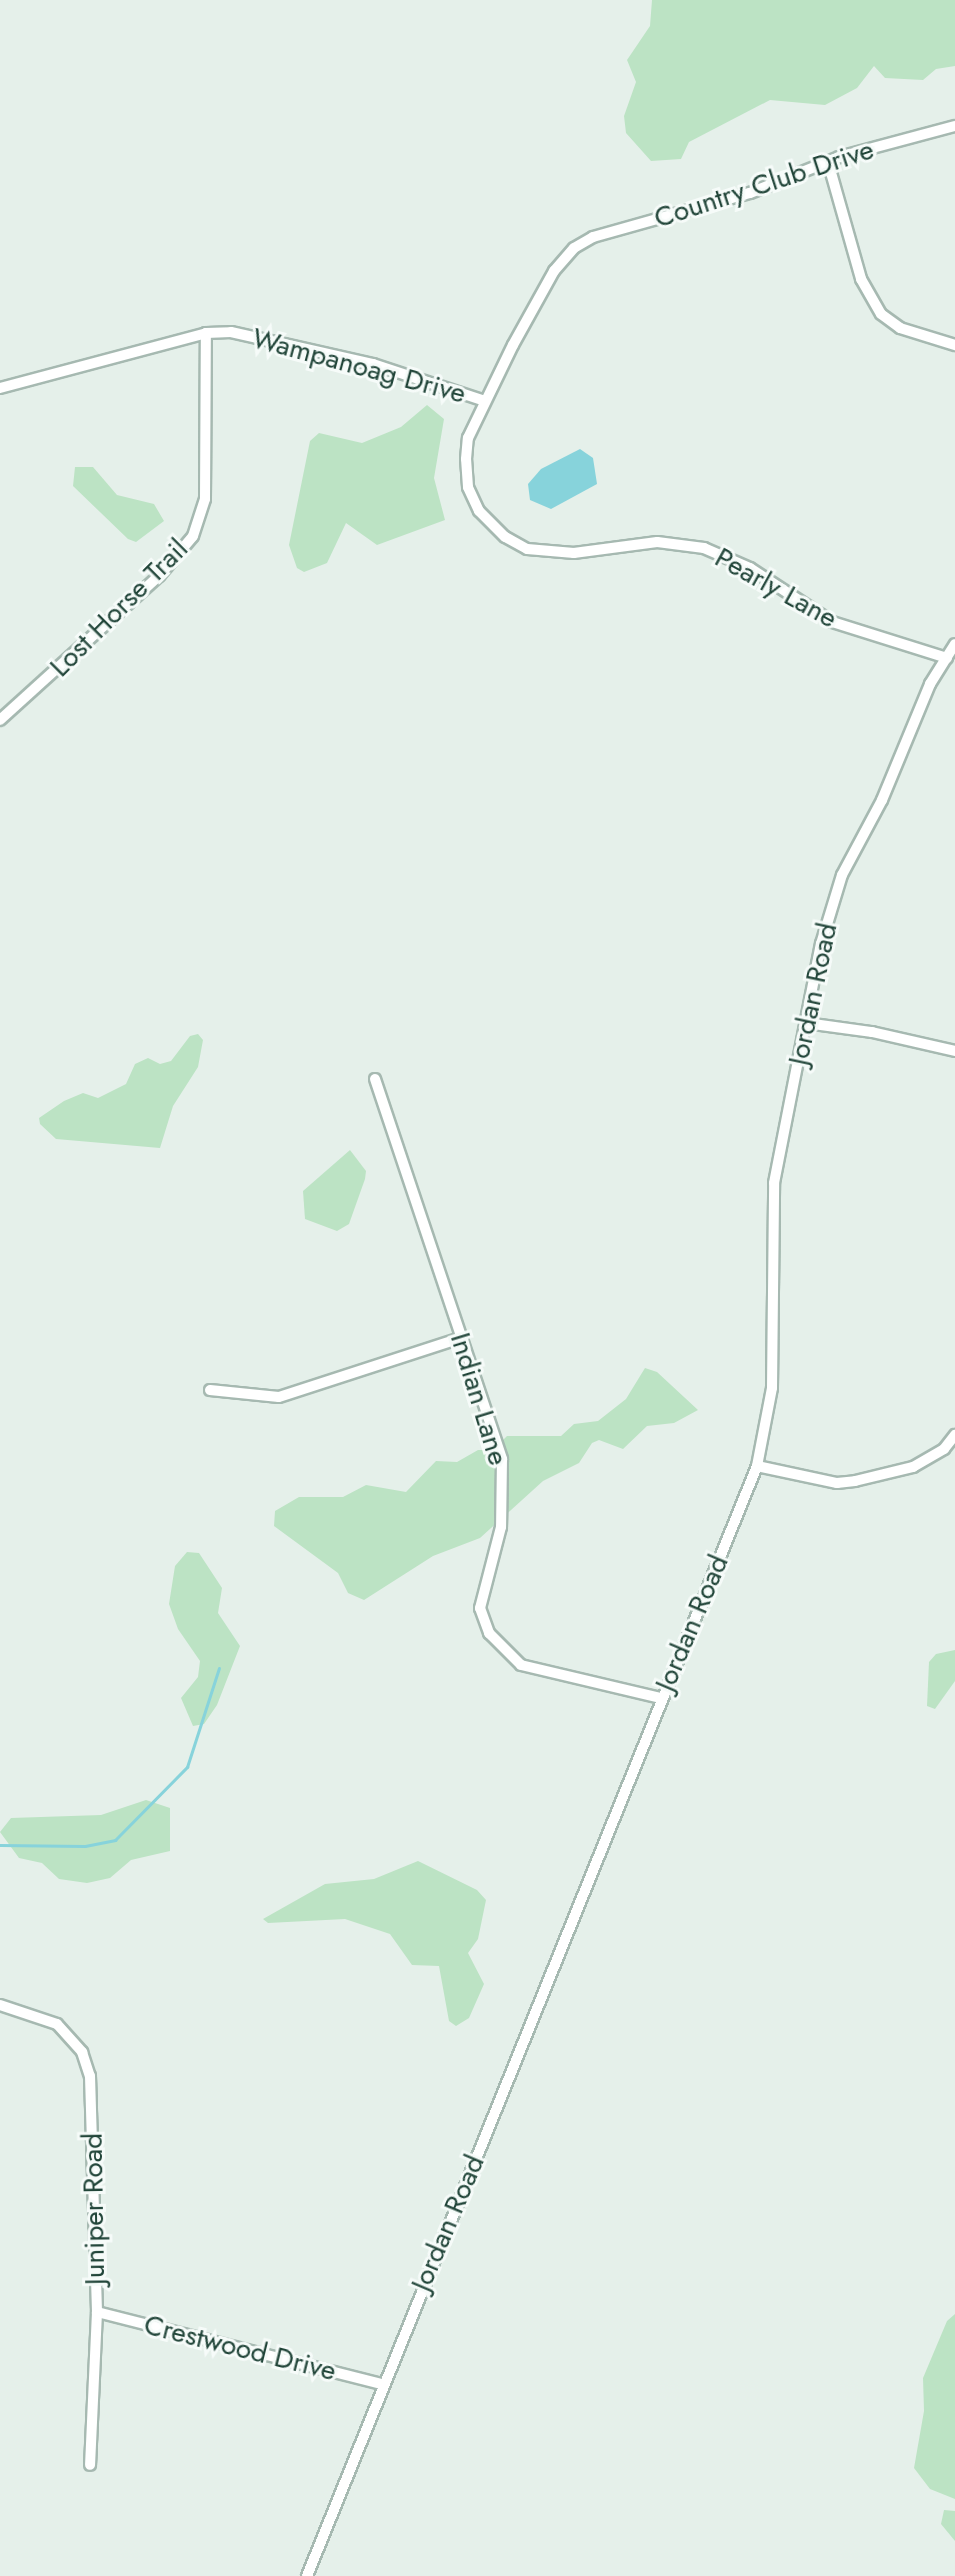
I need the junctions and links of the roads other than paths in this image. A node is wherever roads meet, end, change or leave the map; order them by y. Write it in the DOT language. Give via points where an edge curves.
graph roads {
  1 [pos="955,126"];
  2 [pos="828,162"];
  3 [pos="574,248"];
  4 [pos="206,333"];
  5 [pos="955,345"];
  6 [pos="0,388"];
  7 [pos="485,401"];
  8 [pos="955,644"];
  9 [pos="947,658"];
  10 [pos="0,720"];
  11 [pos="806,1023"];
  12 [pos="955,1051"];
  13 [pos="375,1079"];
  14 [pos="461,1338"];
  15 [pos="210,1390"];
  16 [pos="955,1435"];
  17 [pos="757,1466"];
  18 [pos="661,1698"];
  19 [pos="0,2005"];
  20 [pos="97,2312"];
  21 [pos="382,2384"];
  22 [pos="90,2465"];
  23 [pos="307,2576"];
  1 -- 2 [label="street, Country Club Drive"];
  2 -- 3 [label="street, Country Club Drive" via="750,193 593,237"];
  2 -- 5 [label="street" via="861,279 881,314 900,328"];
  3 -- 7 [label="street, Pearly Lane" via="544,287"];
  4 -- 6 [label="street, Wampanoag Drive"];
  4 -- 7 [label="street, Wampanoag Drive" via="292,343 419,376"];
  4 -- 10 [label="street, Lost Horse Trail" via="205,499 193,536 159,576"];
  7 -- 9 [label="street, Pearly Lane" via="468,438 468,487 487,522 515,543 551,553 632,543 704,548 750,568 832,622"];
  8 -- 9 [label="street, Jordan Road"];
  9 -- 11 [label="street, Jordan Road" via="842,875 821,944"];
  11 -- 12 [label="street"];
  11 -- 17 [label="street, Jordan Road" via="774,1183 772,1388"];
  13 -- 14 [label="street, Indian Lane"];
  14 -- 15 [label="street" via="279,1397"];
  14 -- 18 [label="street, Indian Lane" via="504,1482 501,1527 480,1608 489,1633 521,1665"];
  16 -- 17 [label="street" via="944,1449 913,1467 855,1481 837,1483"];
  17 -- 18 [label="street, Jordan Road"];
  18 -- 21 [label="street, Jordan Road" via="581,1908"];
  19 -- 20 [label="street, Juniper Road" via="57,2024 78,2044 90,2076"];
  20 -- 21 [label="street, Crestwood Drive"];
  20 -- 22 [label="street, Juniper Road"];
  21 -- 23 [label="street, Jordan Road"];
}
